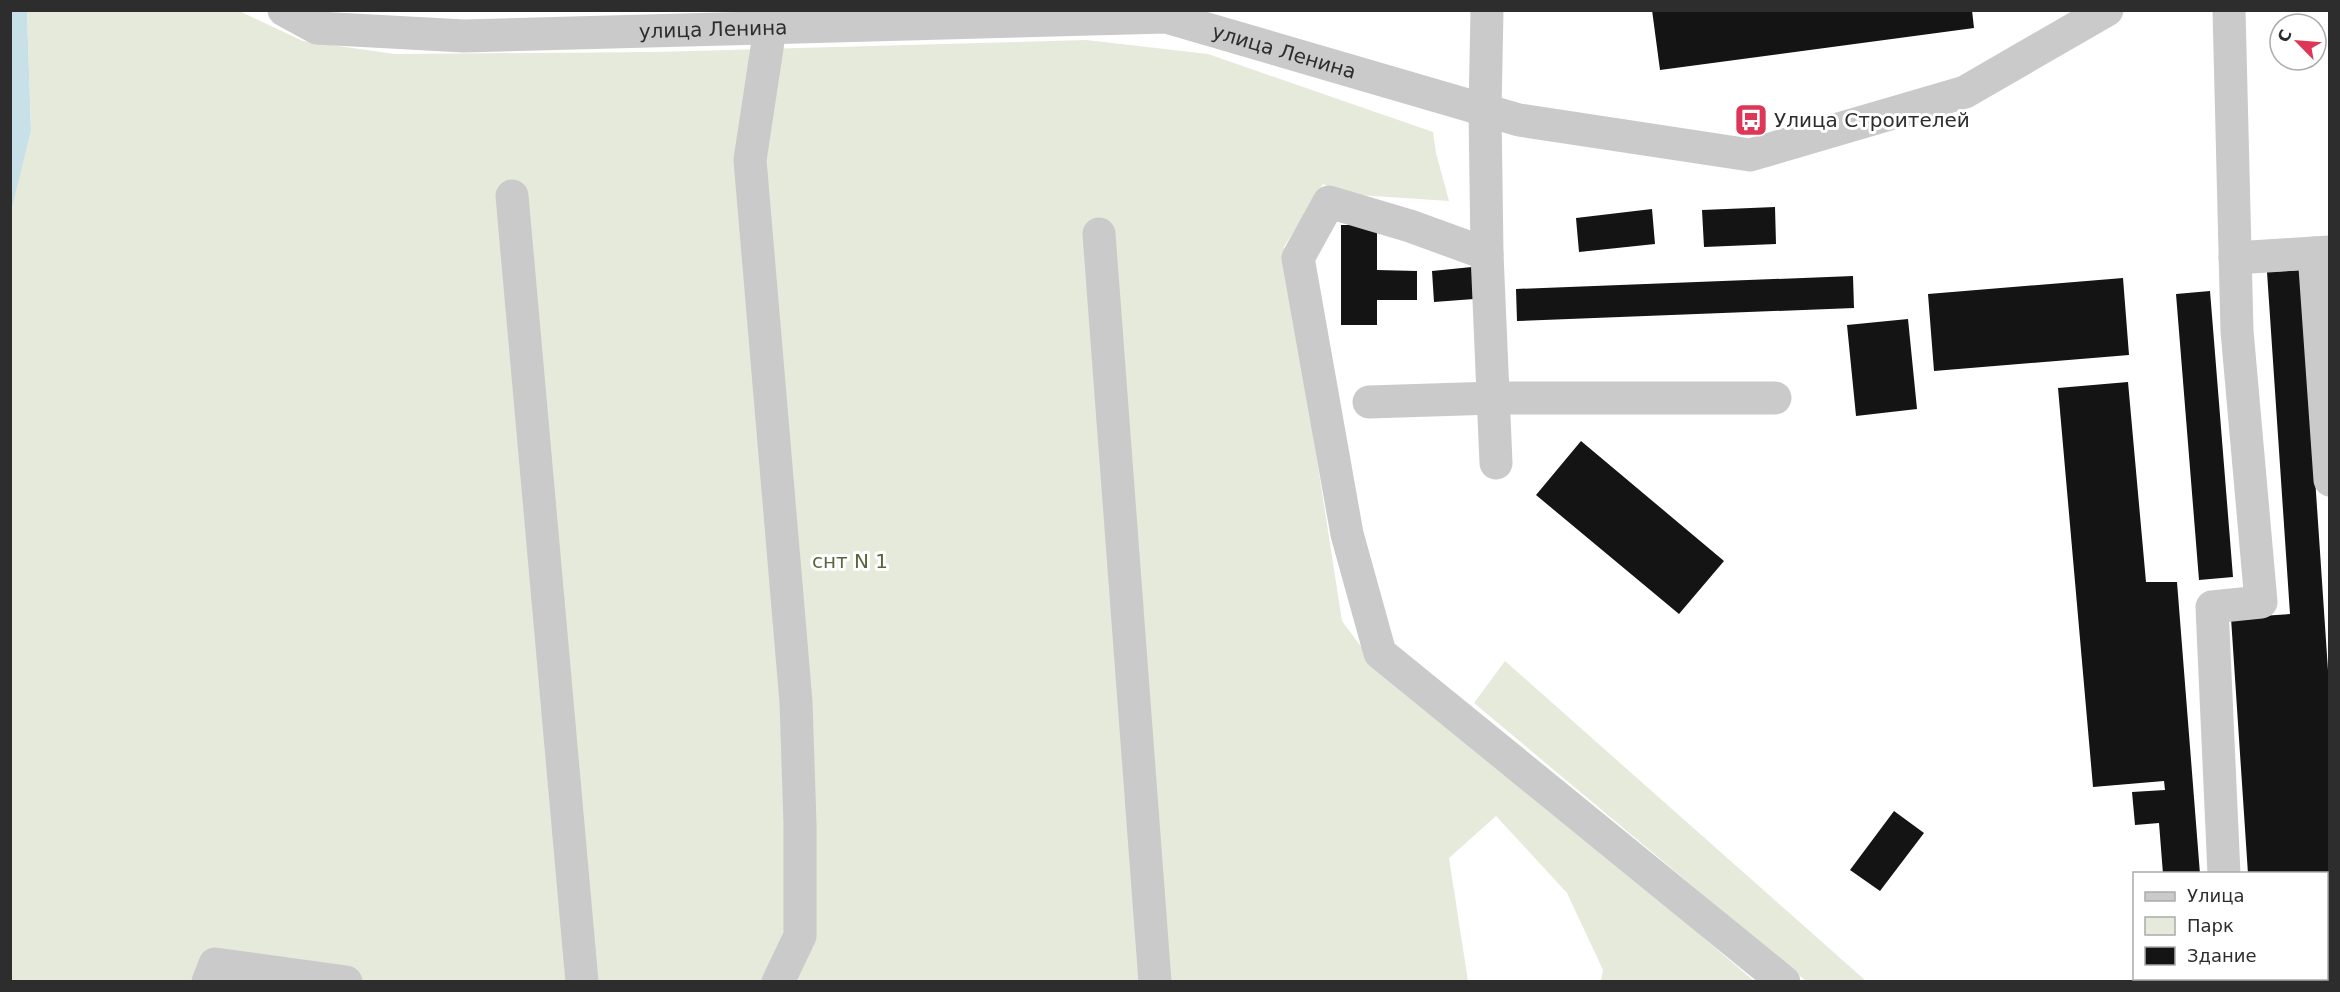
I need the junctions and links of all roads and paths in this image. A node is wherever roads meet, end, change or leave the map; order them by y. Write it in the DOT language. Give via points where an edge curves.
graph roads {
  1 [pos="284,10"];
  2 [pos="1487,10"];
  3 [pos="2108,10"];
  4 [pos="2229,10"];
  5 [pos="1165,14"];
  6 [pos="770,28"];
  7 [pos="1485,110"];
  8 [pos="512,196"];
  9 [pos="1099,234"];
  10 [pos="2322,253"];
  11 [pos="1487,254"];
  12 [pos="2235,258"];
  13 [pos="1494,398"];
  14 [pos="1775,398"];
  15 [pos="1369,402"];
  16 [pos="1496,463"];
  17 [pos="2330,480"];
  18 [pos="2224,872"];
  19 [pos="208,981"];
  20 [pos="346,981"];
  21 [pos="582,981"];
  22 [pos="778,981"];
  23 [pos="1155,981"];
  24 [pos="1784,981"];
  1 -- 6 [label="street, улица Ленина" via="317,28 464,36"];
  2 -- 7 [label="street"];
  3 -- 7 [label="street, улица Ленина" via="1965,92 1750,154 1519,120"];
  4 -- 12 [label="street"];
  5 -- 6 [label="street, улица Ленина"];
  5 -- 7 [label="street, улица Ленина"];
  6 -- 22 [label="street" via="750,160 796,702 800,824 800,936"];
  7 -- 11 [label="street"];
  8 -- 21 [label="street"];
  9 -- 23 [label="street"];
  10 -- 12 [label="street"];
  10 -- 17 [label="street"];
  11 -- 13 [label="street"];
  11 -- 24 [label="street" via="1329,202 1298,258 1347,534 1380,653"];
  12 -- 18 [label="street" via="2237,330 2261,602 2212,607"];
  13 -- 14 [label="street"];
  13 -- 15 [label="street"];
  13 -- 16 [label="street"];
  19 -- 20 [label="street" via="215,964"];
}
